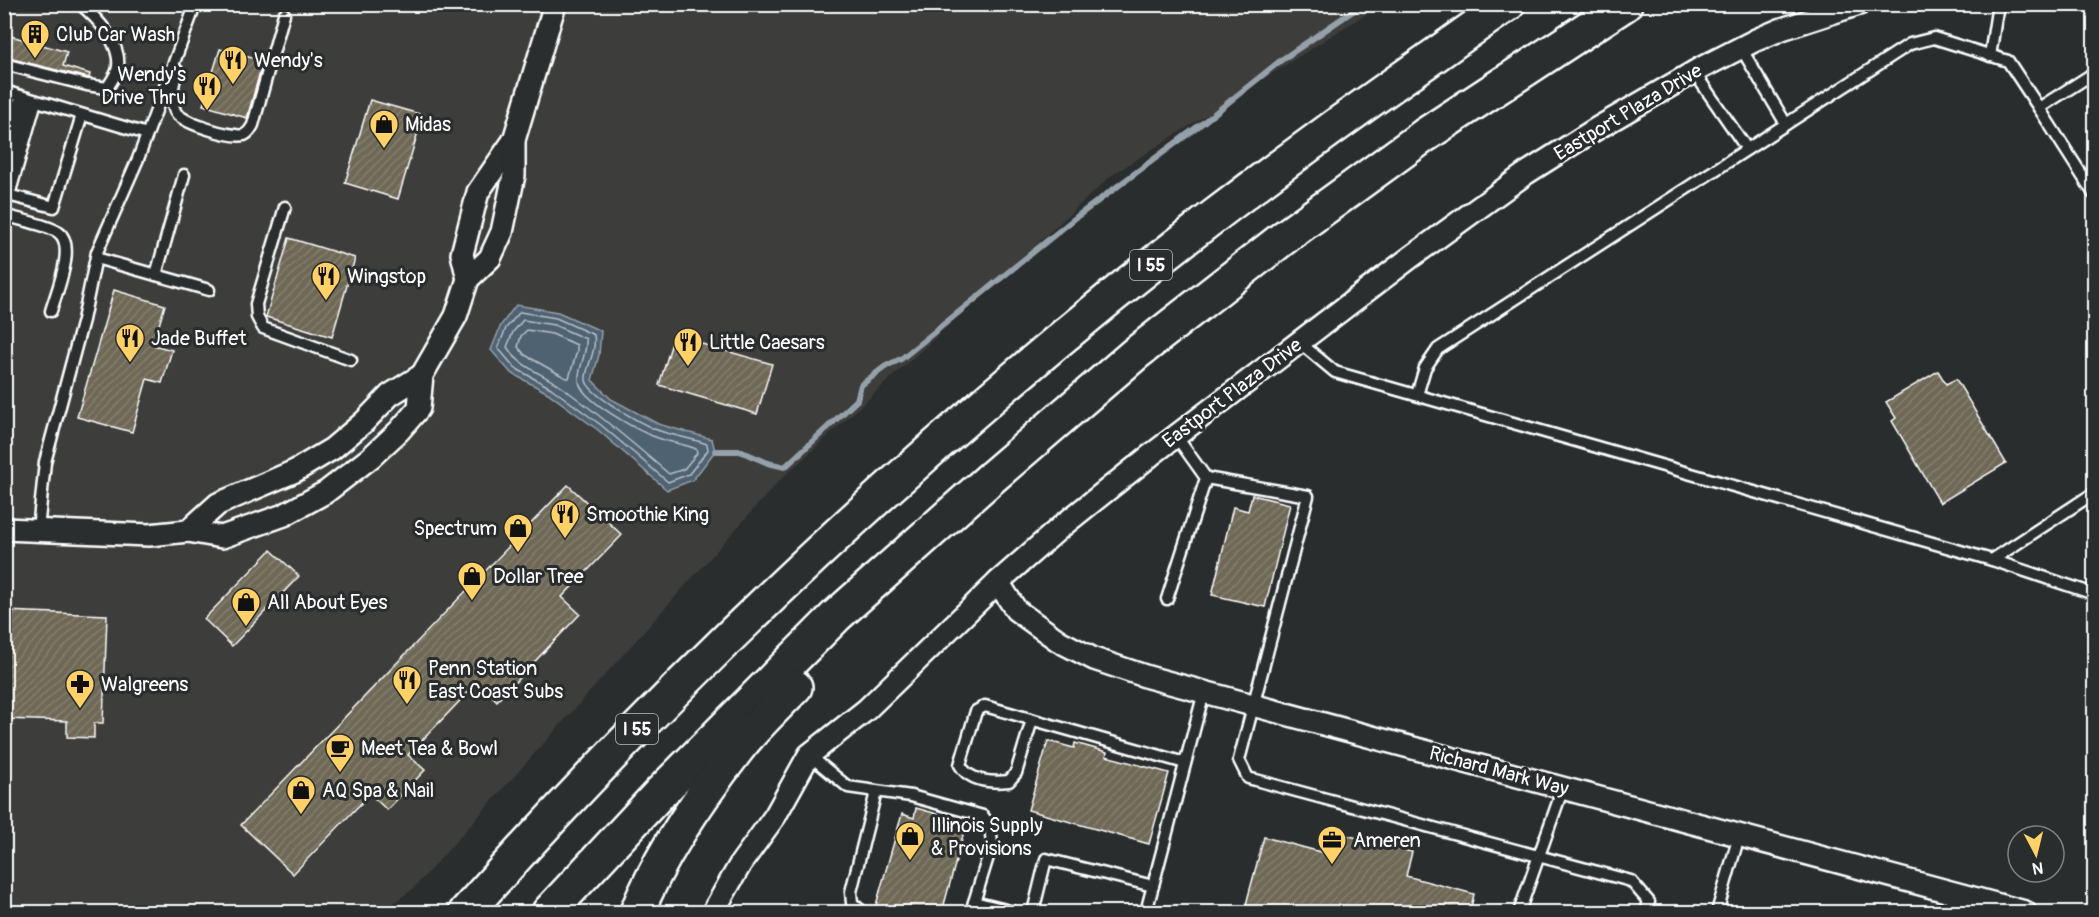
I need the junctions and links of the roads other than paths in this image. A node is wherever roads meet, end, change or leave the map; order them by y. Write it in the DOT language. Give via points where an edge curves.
graph roads {
  1 [pos="80,4"];
  2 [pos="555,4"];
  3 [pos="1508,4"];
  4 [pos="1625,4"];
  5 [pos="1858,4"];
  6 [pos="1998,4"];
  7 [pos="192,14"];
  8 [pos="284,14"];
  9 [pos="181,43"];
  10 [pos="1741,48"];
  11 [pos="1990,56"];
  12 [pos="4,64"];
  13 [pos="1694,72"];
  14 [pos="2094,73"];
  15 [pos="20,96"];
  16 [pos="2039,108"];
  17 [pos="82,115"];
  18 [pos="4,117"];
  19 [pos="1786,124"];
  20 [pos="147,134"];
  21 [pos="514,140"];
  22 [pos="1746,149"];
  23 [pos="4,150"];
  24 [pos="184,175"];
  25 [pos="4,180"];
  26 [pos="2094,194"];
  27 [pos="7,195"];
  28 [pos="285,207"];
  29 [pos="4,215"];
  30 [pos="96,258"];
  31 [pos="156,275"];
  32 [pos="468,279"];
  33 [pos="209,290"];
  34 [pos="51,311"];
  35 [pos="1299,342"];
  36 [pos="351,360"];
  37 [pos="422,375"];
  38 [pos="1417,396"];
  39 [pos="1176,436"];
  40 [pos="1206,478"];
  41 [pos="2094,493"];
  42 [pos="4,529"];
  43 [pos="38,530"];
  44 [pos="188,531"];
  45 [pos="1992,560"];
  46 [pos="998,582"];
  47 [pos="2094,594"];
  48 [pos="1167,599"];
  49 [pos="836,616"];
  50 [pos="1204,692"];
  51 [pos="1252,705"];
  52 [pos="1032,720"];
  53 [pos="809,755"];
  54 [pos="1185,763"];
  55 [pos="1563,788"];
  56 [pos="876,792"];
  57 [pos="1738,836"];
  58 [pos="1540,856"];
  59 [pos="1153,886"];
  60 [pos="973,907"];
  61 [pos="466,912"];
  62 [pos="549,912"];
  63 [pos="637,912"];
  64 [pos="713,912"];
  65 [pos="863,912"];
  66 [pos="1014,912"];
  67 [pos="1033,912"];
  68 [pos="1146,912"];
  69 [pos="1519,912"];
  70 [pos="1646,912"];
  71 [pos="1717,912"];
  72 [pos="2025,912"];
  1 -- 12 [label="lane" via="113,42 118,57 118,69 107,88"];
  2 -- 21 [label="street"];
  3 -- 61 [label="highway, I 55" via="1316,138 1182,240 920,459 718,646"];
  4 -- 49 [label="highway" via="1425,135 1286,236 1135,354"];
  5 -- 10 [label="street, Eastport Plaza Drive" via="1782,29"];
  6 -- 11 [label="lane"];
  7 -- 9 [label="lane"];
  8 -- 9 [label="lane" via="253,125 241,136 187,122 175,112 172,91"];
  9 -- 20 [label="lane"];
  10 -- 13 [label="street, Eastport Plaza Drive"];
  10 -- 19 [label="lane"];
  11 -- 16 [label="lane" via="2008,62"];
  11 -- 19 [label="lane" via="1934,38 1910,44"];
  13 -- 22 [label="lane"];
  13 -- 35 [label="street, Eastport Plaza Drive" via="1525,174"];
  14 -- 16 [label="lane"];
  15 -- 17 [label="lane"];
  15 -- 18 [label="lane"];
  15 -- 23 [label="lane"];
  15 -- 25 [label="lane"];
  15 -- 27 [label="lane"];
  16 -- 26 [label="lane"];
  17 -- 20 [label="lane"];
  17 -- 27 [label="lane" via="54,207"];
  19 -- 22 [label="lane"];
  20 -- 30 [label="lane"];
  21 -- 32 [label="street" via="514,175 502,232 490,258"];
  21 -- 32 [label="street" via="478,192 462,254"];
  22 -- 38 [label="lane" via="1438,349 1425,368"];
  24 -- 31 [label="lane"];
  28 -- 36 [label="lane" via="256,304 257,317 263,328"];
  29 -- 34 [label="lane" via="58,233 64,240 67,254"];
  30 -- 31 [label="lane"];
  30 -- 43 [label="lane" via="45,462"];
  31 -- 33 [label="lane"];
  32 -- 37 [label="street" via="456,316"];
  35 -- 38 [label="lane" via="1335,372"];
  35 -- 39 [label="street, Eastport Plaza Drive"];
  37 -- 44 [label="street" via="390,395 332,448 295,471 218,504"];
  37 -- 44 [label="street" via="419,408 370,458 327,492 284,515 222,537"];
  38 -- 45 [label="lane"];
  39 -- 40 [label="lane"];
  39 -- 46 [label="street, Eastport Plaza Drive"];
  40 -- 48 [label="lane"];
  40 -- 51 [label="lane" via="1308,496"];
  41 -- 45 [label="lane"];
  42 -- 43 [label="street"];
  43 -- 44 [label="street" via="149,535"];
  45 -- 47 [label="lane"];
  46 -- 50 [label="street, Richard Mark Way" via="1016,610 1059,641 1105,662"];
  46 -- 53 [label="street, Eastport Plaza Drive" via="866,710"];
  49 -- 62 [label="highway" via="659,794"];
  49 -- 63 [label="highway" via="822,652 805,676 739,747 699,802 662,859"];
  50 -- 51 [label="street, Richard Mark Way"];
  50 -- 54 [label="lane"];
  51 -- 55 [label="street, Richard Mark Way"];
  51 -- 58 [label="lane" via="1239,760 1248,778"];
  52 -- 52 [label="lane" via="985,706 976,711 960,765 964,773 995,783 1009,781 1016,772"];
  52 -- 54 [label="lane"];
  53 -- 56 [label="lane" via="848,787"];
  53 -- 64 [label="street, Eastport Plaza Drive"];
  54 -- 59 [label="lane"];
  55 -- 57 [label="street, Richard Mark Way"];
  55 -- 58 [label="lane"];
  56 -- 60 [label="lane" via="911,796 983,816 990,825 992,844"];
  56 -- 65 [label="lane" via="851,892 852,903"];
  57 -- 71 [label="lane"];
  57 -- 72 [label="street, Richard Mark Way"];
  58 -- 69 [label="lane"];
  58 -- 70 [label="lane" via="1631,881 1649,902"];
  59 -- 67 [label="lane" via="1046,859"];
  59 -- 68 [label="lane"];
  60 -- 66 [label="lane"];
}
